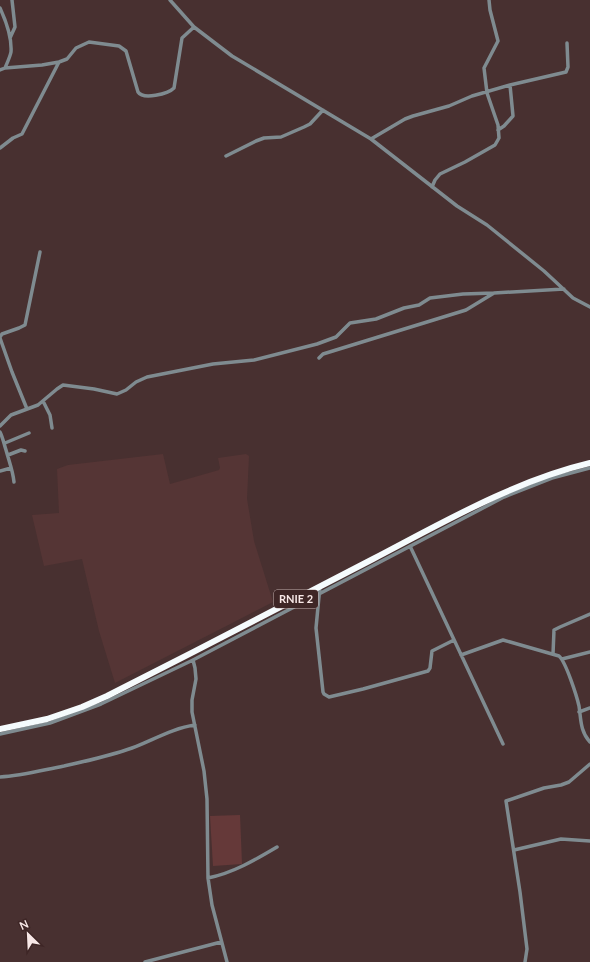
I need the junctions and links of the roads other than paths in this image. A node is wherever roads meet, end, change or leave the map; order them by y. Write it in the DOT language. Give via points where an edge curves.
graph roads {
  1 [pos="12,0"];
  2 [pos="170,0"];
  3 [pos="489,0"];
  4 [pos="0,8"];
  5 [pos="194,27"];
  6 [pos="10,38"];
  7 [pos="567,43"];
  8 [pos="59,62"];
  9 [pos="5,68"];
  10 [pos="0,70"];
  11 [pos="510,85"];
  12 [pos="486,93"];
  13 [pos="323,110"];
  14 [pos="498,130"];
  15 [pos="371,139"];
  16 [pos="0,148"];
  17 [pos="226,156"];
  18 [pos="432,187"];
  19 [pos="40,252"];
  20 [pos="564,289"];
  21 [pos="494,294"];
  22 [pos="590,307"];
  23 [pos="0,337"];
  24 [pos="319,358"];
  25 [pos="43,401"];
  26 [pos="27,409"];
  27 [pos="0,426"];
  28 [pos="52,428"];
  29 [pos="0,432"];
  30 [pos="29,433"];
  31 [pos="4,443"];
  32 [pos="25,451"];
  33 [pos="8,455"];
  34 [pos="590,463"];
  35 [pos="11,468"];
  36 [pos="590,468"];
  37 [pos="0,471"];
  38 [pos="14,482"];
  39 [pos="409,544"];
  40 [pos="320,586"];
  41 [pos="320,594"];
  42 [pos="590,614"];
  43 [pos="454,640"];
  44 [pos="590,652"];
  45 [pos="553,654"];
  46 [pos="461,655"];
  47 [pos="562,659"];
  48 [pos="193,660"];
  49 [pos="590,708"];
  50 [pos="579,712"];
  51 [pos="195,725"];
  52 [pos="0,729"];
  53 [pos="0,734"];
  54 [pos="590,742"];
  55 [pos="503,744"];
  56 [pos="590,764"];
  57 [pos="0,777"];
  58 [pos="590,841"];
  59 [pos="277,847"];
  60 [pos="514,850"];
  61 [pos="208,878"];
  62 [pos="221,942"];
  63 [pos="145,962"];
  64 [pos="227,962"];
  65 [pos="525,962"];
  1 -- 6 [label="street" via="15,27"];
  2 -- 5 [label="street"];
  3 -- 12 [label="street" via="498,41 484,68"];
  4 -- 6 [label="street"];
  5 -- 8 [label="street" via="182,38 174,88 167,93 140,95 126,51 119,46 89,42 76,48 67,60"];
  5 -- 13 [label="street" via="232,56"];
  6 -- 9 [label="street" via="11,54"];
  7 -- 11 [label="street" via="566,72"];
  8 -- 9 [label="street"];
  8 -- 16 [label="street" via="22,134"];
  9 -- 10 [label="street"];
  11 -- 12 [label="street"];
  11 -- 14 [label="street" via="513,116"];
  12 -- 14 [label="street"];
  12 -- 15 [label="street" via="405,119"];
  13 -- 15 [label="street"];
  13 -- 17 [label="street" via="304,127 281,137 264,138"];
  14 -- 18 [label="street" via="499,138 495,144 440,174"];
  15 -- 18 [label="street"];
  18 -- 20 [label="street" via="487,225"];
  19 -- 23 [label="street" via="25,325"];
  20 -- 21 [label="street"];
  20 -- 22 [label="street" via="573,298"];
  21 -- 24 [label="street" via="466,310 323,354"];
  21 -- 25 [label="street" via="430,298 419,305 376,319 350,323 336,337 316,344 254,360 213,364 147,377 117,394 63,385"];
  23 -- 26 [label="street"];
  25 -- 26 [label="street"];
  25 -- 28 [label="street" via="50,415"];
  26 -- 27 [label="street" via="12,415"];
  29 -- 31 [label="street"];
  30 -- 31 [label="street"];
  31 -- 33 [label="street"];
  32 -- 33 [label="street"];
  33 -- 35 [label="street"];
  34 -- 39 [label="highway, RNIE 2 / RNIE 2" via="512,489"];
  35 -- 37 [label="street"];
  35 -- 38 [label="street"];
  36 -- 39 [label="street" via="552,478 513,494"];
  39 -- 40 [label="highway, RNIE 2 / RNIE 2"];
  39 -- 41 [label="street"];
  39 -- 43 [label="street"];
  40 -- 41 [label="street"];
  40 -- 52 [label="highway, RNIE 2 / RNIE 2" via="101,699 47,719"];
  41 -- 43 [label="street" via="316,628 323,692 326,696 363,689 428,671 432,651"];
  41 -- 48 [label="street"];
  42 -- 45 [label="street" via="554,630"];
  43 -- 46 [label="street"];
  44 -- 47 [label="street"];
  45 -- 46 [label="street" via="503,640"];
  45 -- 47 [label="street"];
  46 -- 55 [label="street"];
  47 -- 50 [label="street"];
  48 -- 51 [label="street" via="196,679 192,705"];
  48 -- 53 [label="street" via="68,717"];
  49 -- 50 [label="street"];
  50 -- 54 [label="street" via="583,730"];
  51 -- 57 [label="street" via="98,758"];
  51 -- 61 [label="street" via="207,799"];
  56 -- 60 [label="street" via="568,782 506,801"];
  58 -- 60 [label="street" via="561,839"];
  59 -- 61 [label="street" via="242,866"];
  60 -- 65 [label="street" via="527,950"];
  61 -- 62 [label="street"];
  62 -- 63 [label="street"];
  62 -- 64 [label="street"];
}
